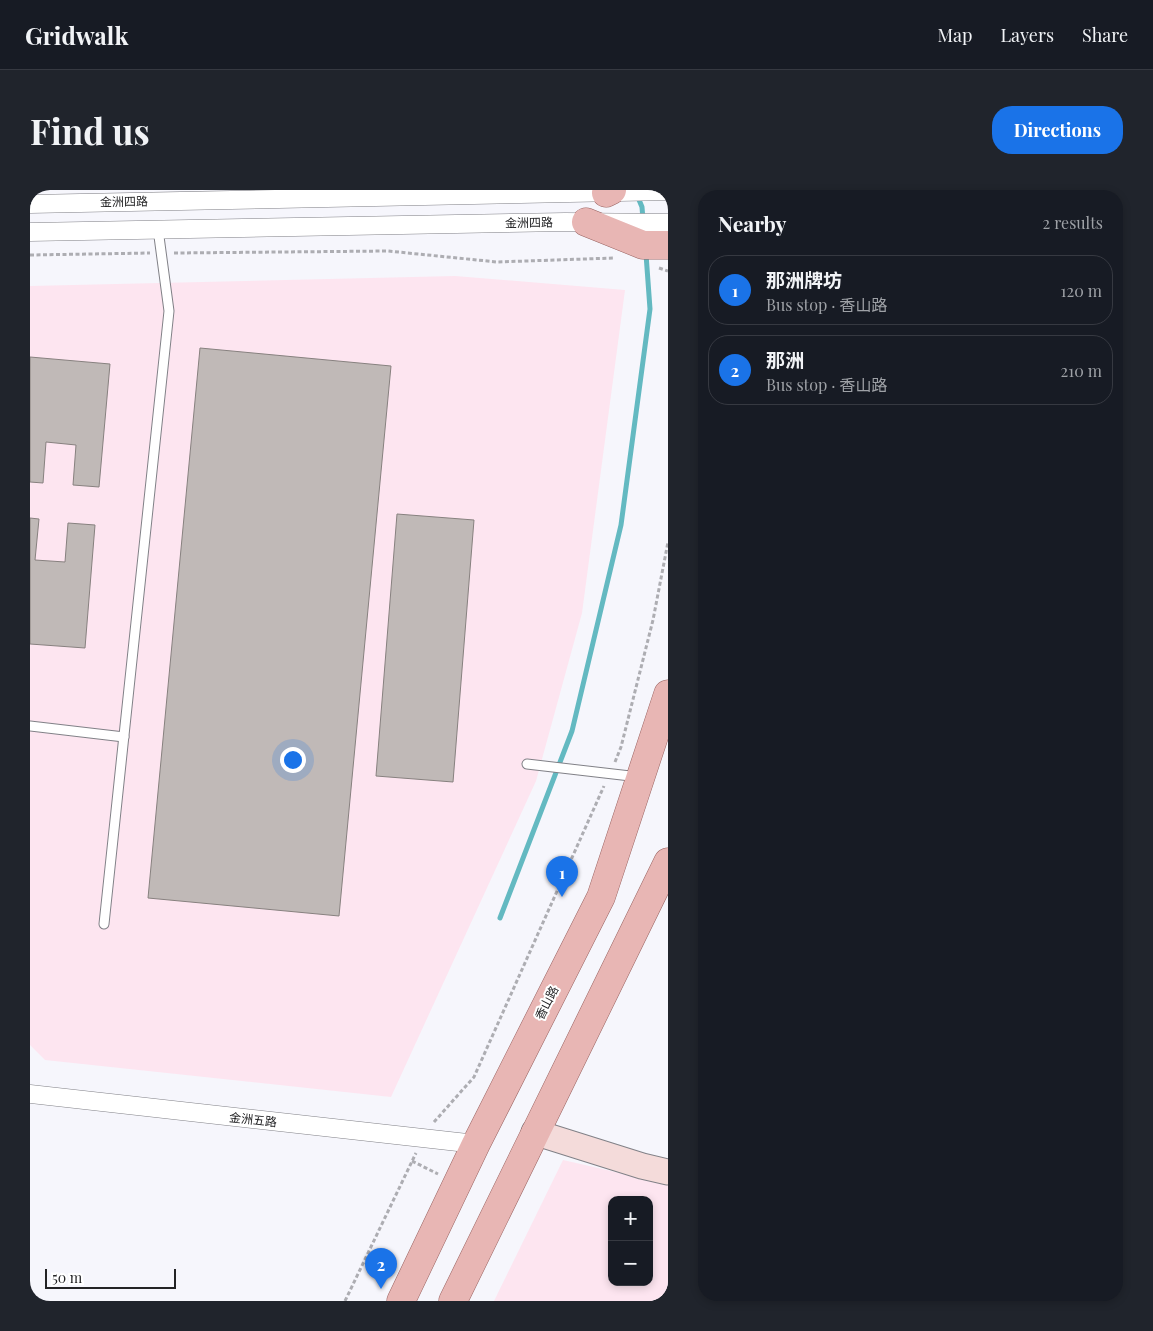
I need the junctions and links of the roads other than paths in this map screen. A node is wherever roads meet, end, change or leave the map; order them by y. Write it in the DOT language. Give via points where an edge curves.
graph roads {
  1 [pos="609,191"];
  2 [pos="668,191"];
  3 [pos="30,204"];
  4 [pos="575,222"];
  5 [pos="668,223"];
  6 [pos="158,229"];
  7 [pos="30,232"];
  8 [pos="668,245"];
  9 [pos="668,694"];
  10 [pos="30,726"];
  11 [pos="124,737"];
  12 [pos="527,764"];
  13 [pos="640,778"];
  14 [pos="668,862"];
  15 [pos="104,924"];
  16 [pos="30,1094"];
  17 [pos="534,1132"];
  18 [pos="476,1144"];
  19 [pos="668,1172"];
  20 [pos="401,1301"];
  21 [pos="453,1301"];
  1 -- 2 [label="street, 金洲四路"];
  1 -- 3 [label="street, 金洲四路"];
  4 -- 5 [label="street, 金洲四路"];
  4 -- 6 [label="street, 金洲四路"];
  4 -- 8 [label="main road" via="643,245"];
  6 -- 7 [label="street, 金洲四路"];
  6 -- 11 [label="lane" via="169,311"];
  9 -- 13 [label="main road, 香山路"];
  10 -- 11 [label="lane"];
  11 -- 15 [label="lane"];
  12 -- 13 [label="lane"];
  13 -- 18 [label="main road, 香山路" via="601,897"];
  14 -- 17 [label="main road"];
  16 -- 18 [label="street, 金洲五路"];
  17 -- 19 [label="street"];
  17 -- 21 [label="main road"];
  18 -- 20 [label="main road, 香山路"];
}
